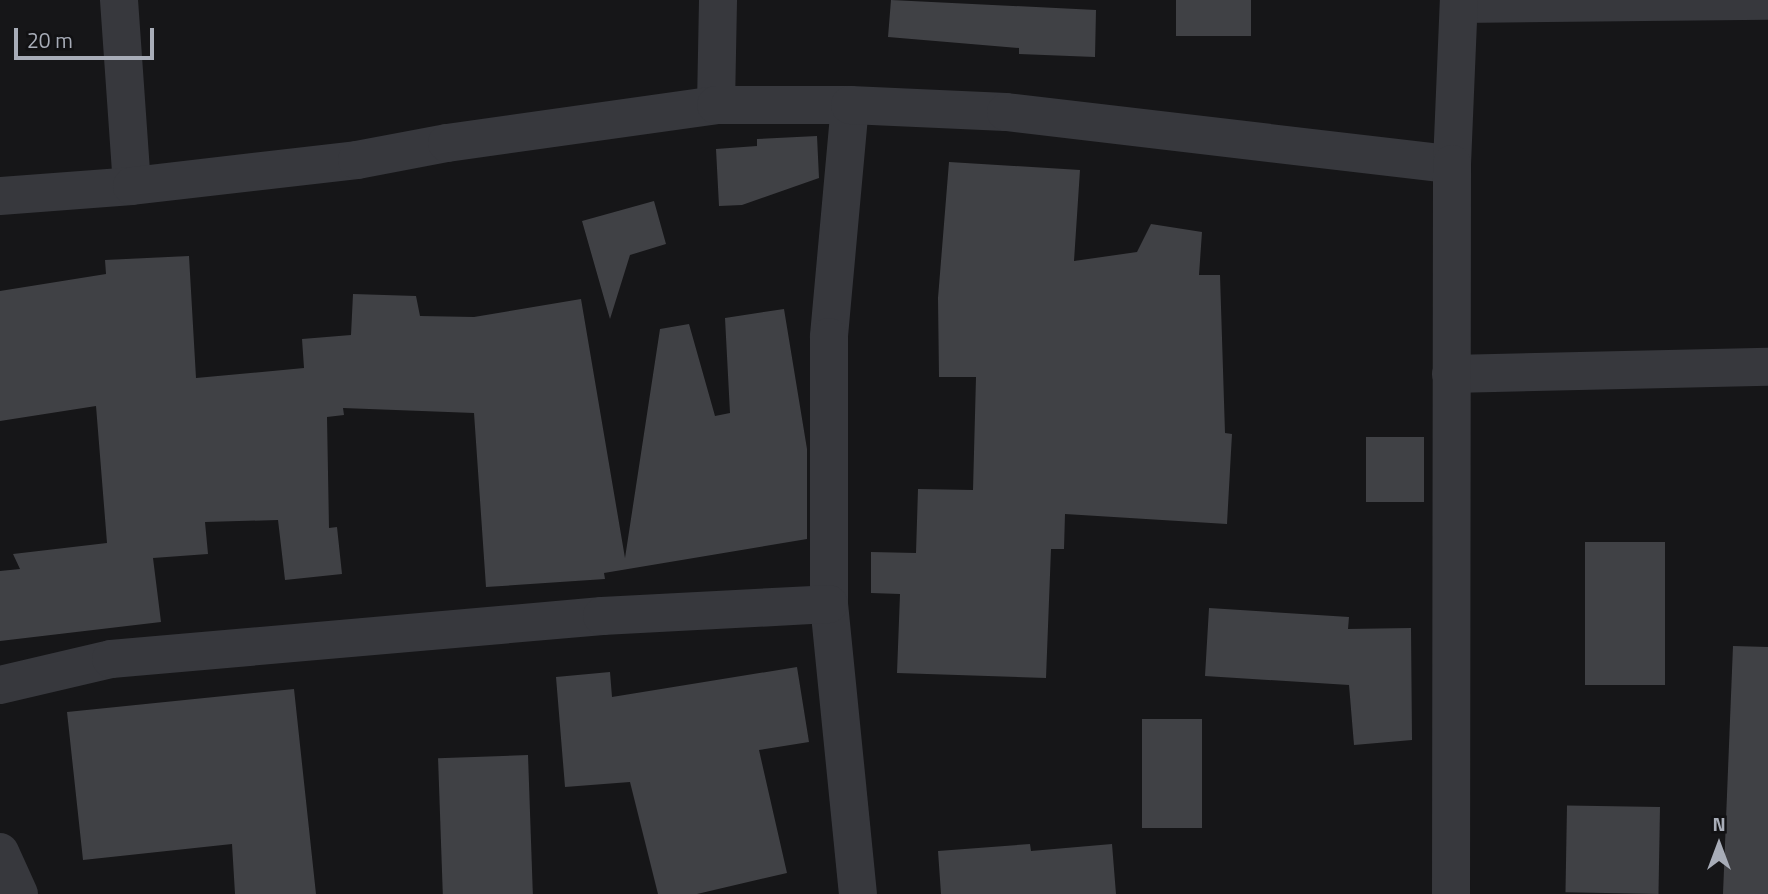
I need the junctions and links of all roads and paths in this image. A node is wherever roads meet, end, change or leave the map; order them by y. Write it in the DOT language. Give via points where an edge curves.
graph roads {
  1 [pos="119,0"];
  2 [pos="718,0"];
  3 [pos="1459,2"];
  4 [pos="1768,2"];
  5 [pos="716,105"];
  6 [pos="850,105"];
  7 [pos="1452,164"];
  8 [pos="132,186"];
  9 [pos="0,196"];
  10 [pos="1768,367"];
  11 [pos="1451,374"];
  12 [pos="829,604"];
  13 [pos="0,685"];
  14 [pos="0,852"];
  15 [pos="19,894"];
  16 [pos="858,894"];
  17 [pos="1451,894"];
  1 -- 8 [label="street"];
  2 -- 5 [label="street"];
  3 -- 4 [label="street"];
  3 -- 7 [label="street"];
  5 -- 6 [label="street"];
  5 -- 8 [label="street" via="356,160"];
  6 -- 7 [label="street" via="1006,112"];
  6 -- 12 [label="street" via="829,337"];
  7 -- 11 [label="street"];
  8 -- 9 [label="street"];
  10 -- 11 [label="street"];
  11 -- 17 [label="street"];
  12 -- 13 [label="street" via="601,616 111,659"];
  12 -- 16 [label="street"];
  14 -- 15 [label="street"];
}
